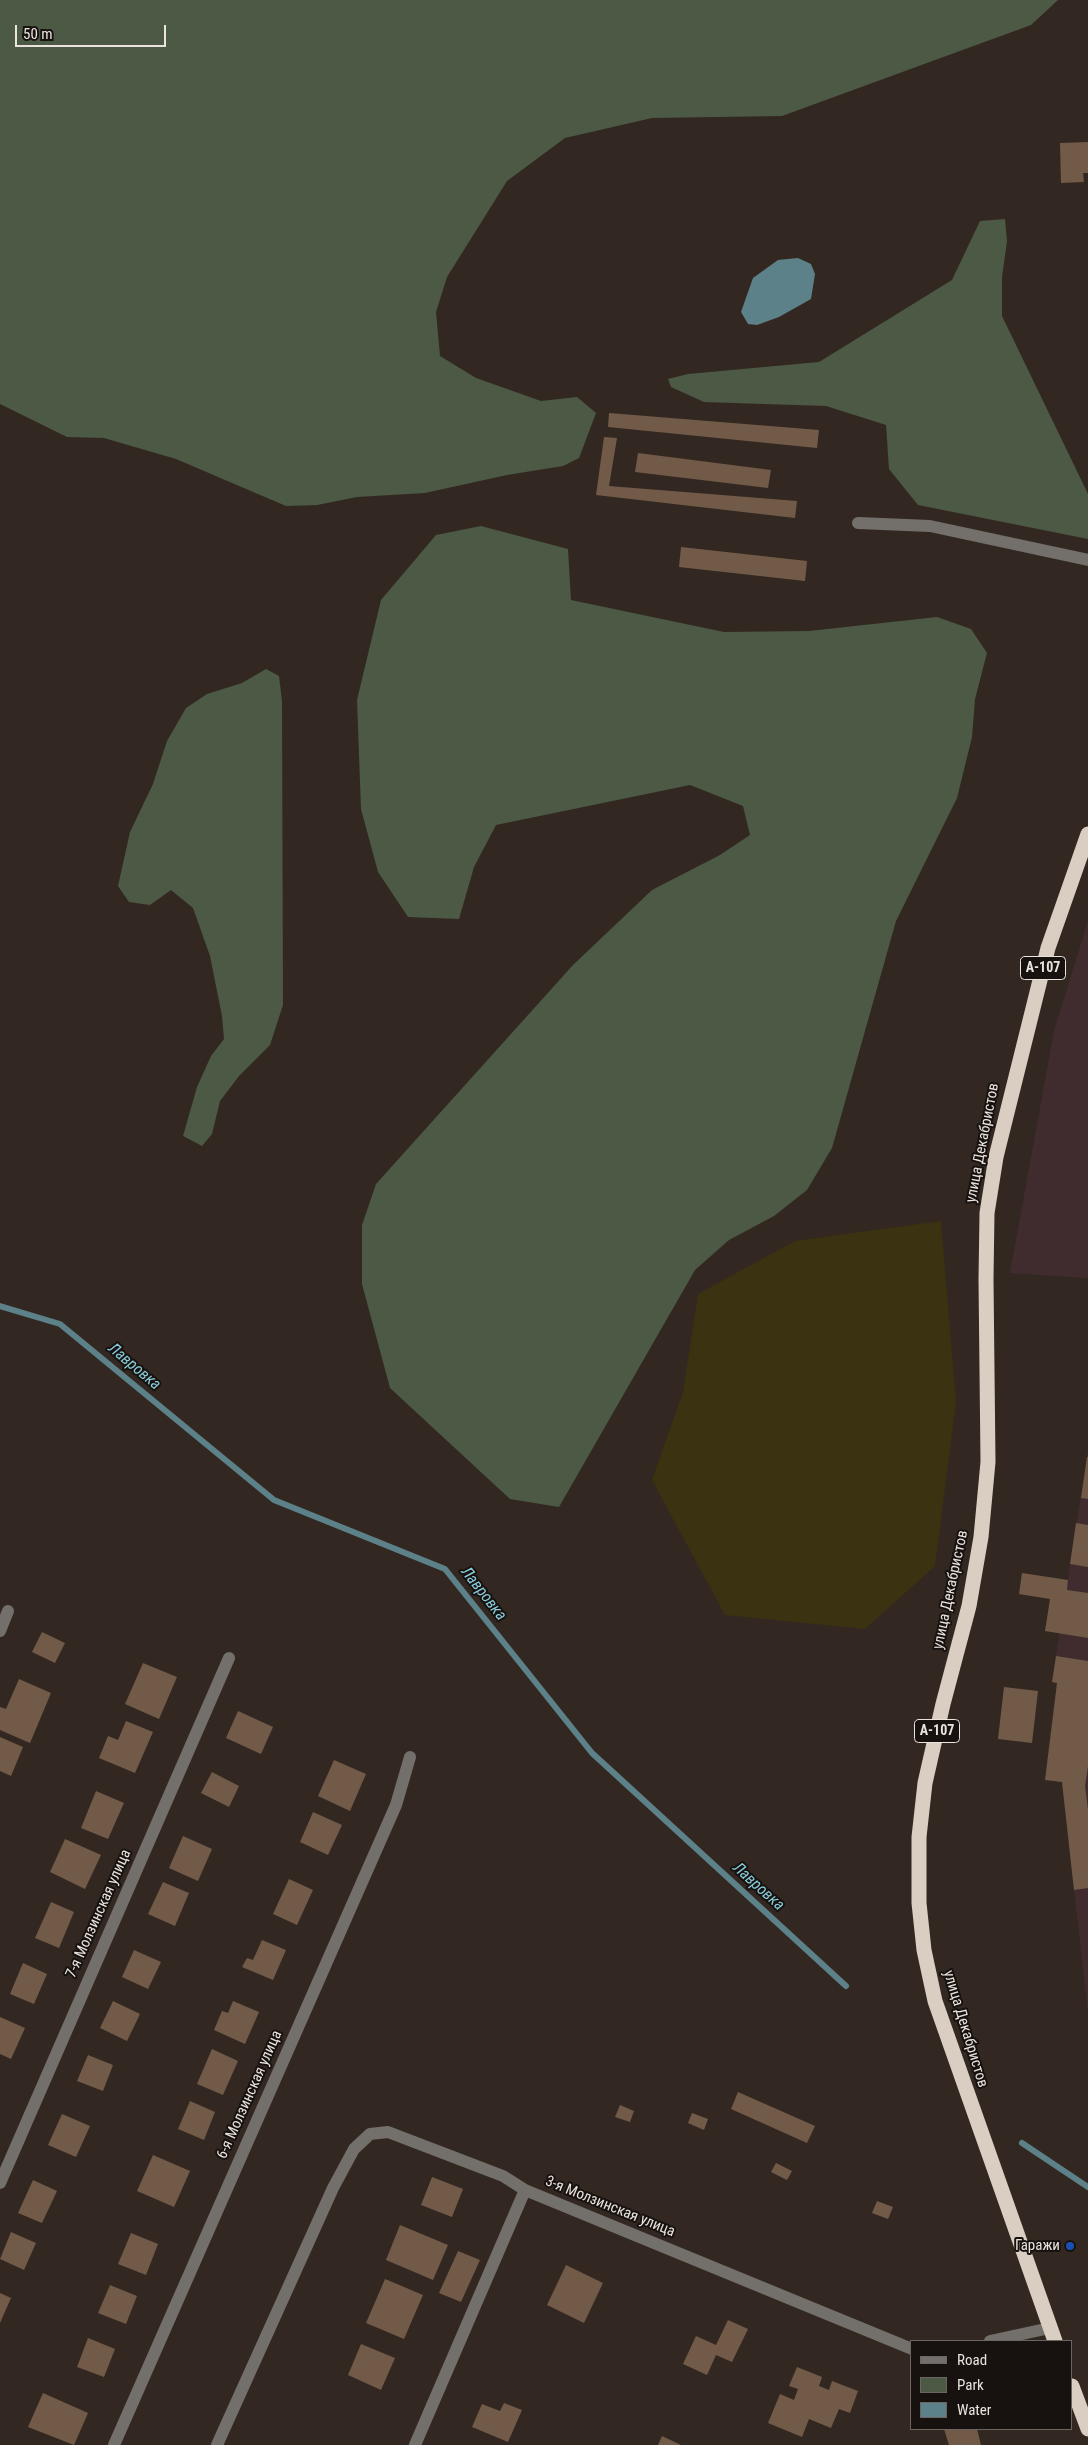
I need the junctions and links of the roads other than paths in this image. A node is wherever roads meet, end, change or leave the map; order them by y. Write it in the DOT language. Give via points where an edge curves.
graph roads {
  1 [pos="858,522"];
  2 [pos="1088,560"];
  3 [pos="1088,834"];
  4 [pos="1083,865"];
  5 [pos="8,1611"];
  6 [pos="0,1631"];
  7 [pos="229,1658"];
  8 [pos="410,1756"];
  9 [pos="0,2182"];
  10 [pos="525,2190"];
  11 [pos="1053,2335"];
  12 [pos="1000,2340"];
  13 [pos="910,2348"];
  14 [pos="1073,2389"];
  15 [pos="1088,2429"];
  16 [pos="114,2445"];
  17 [pos="217,2445"];
  18 [pos="415,2445"];
  1 -- 2 [label="street" via="930,526"];
  3 -- 4 [label="highway, улица Декабристов / А-107"];
  4 -- 11 [label="highway, улица Декабристов / А-107" via="1048,948 996,1157 988,1213 988,1462 980,1537 969,1606 925,1783 919,1837 919,1903 924,1950 935,2001"];
  5 -- 6 [label="street"];
  7 -- 9 [label="street, 7-я Молзинская улица"];
  8 -- 16 [label="street, 6-я Молзинская улица" via="396,1805"];
  10 -- 13 [label="street, 3-я Молзинская улица"];
  10 -- 17 [label="street" via="503,2176 388,2132 370,2134 354,2148 333,2188"];
  10 -- 18 [label="street, 3-я Молзинская улица"];
  11 -- 12 [label="street"];
  14 -- 15 [label="highway"];
}
